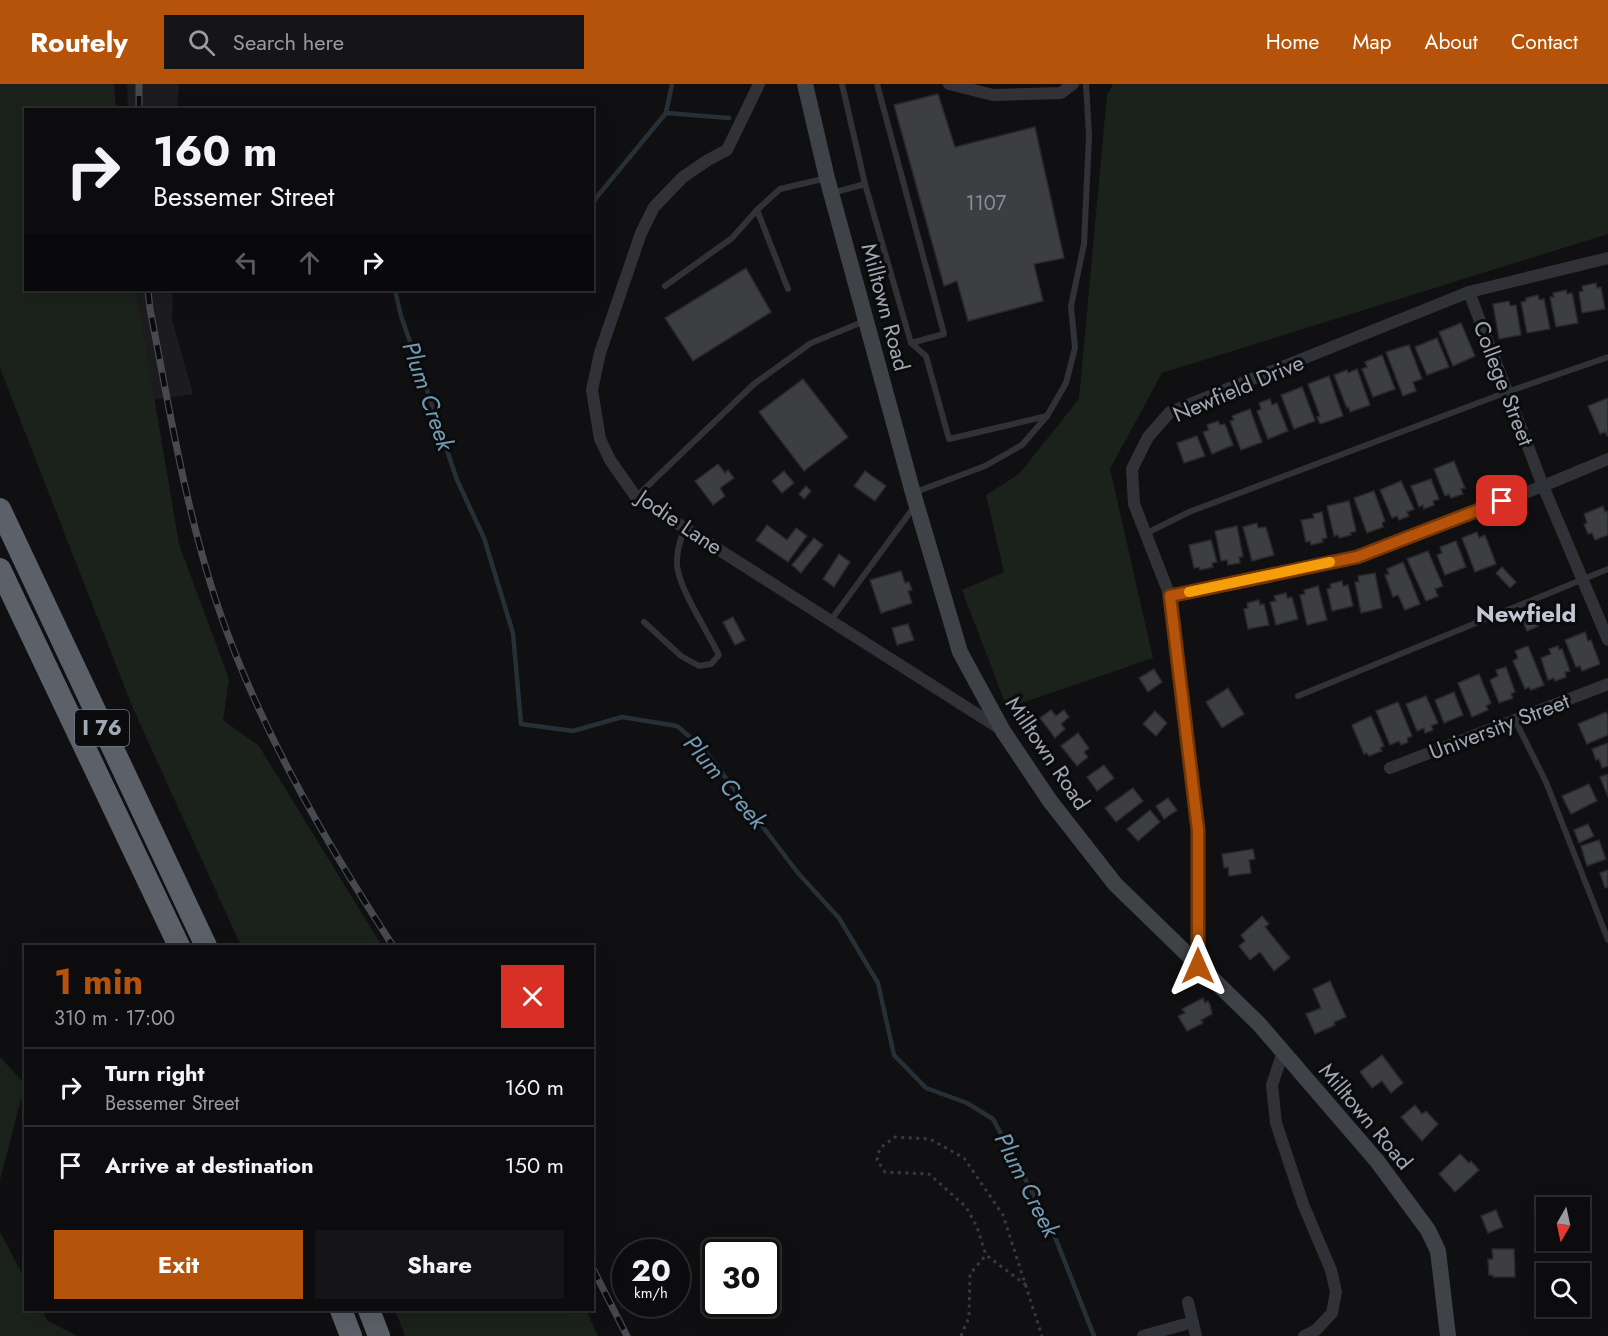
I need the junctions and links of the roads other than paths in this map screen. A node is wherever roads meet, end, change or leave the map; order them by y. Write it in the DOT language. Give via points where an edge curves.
graph roads {
  1 [pos="759,84"];
  2 [pos="805,84"];
  3 [pos="842,84"];
  4 [pos="877,84"];
  5 [pos="949,84"];
  6 [pos="1073,84"];
  7 [pos="1086,84"];
  8 [pos="865,184"];
  9 [pos="830,185"];
  10 [pos="757,210"];
  11 [pos="1608,258"];
  12 [pos="665,286"];
  13 [pos="788,289"];
  14 [pos="1469,292"];
  15 [pos="866,321"];
  16 [pos="910,343"];
  17 [pos="1608,357"];
  18 [pos="1507,392"];
  19 [pos="1047,416"];
  20 [pos="1608,459"];
  21 [pos="1543,486"];
  22 [pos="636,497"];
  23 [pos="914,499"];
  24 [pos="0,509"];
  25 [pos="685,527"];
  26 [pos="1145,534"];
  27 [pos="0,569"];
  28 [pos="1608,569"];
  29 [pos="1583,580"];
  30 [pos="1170,596"];
  31 [pos="831,620"];
  32 [pos="644,622"];
  33 [pos="1608,640"];
  34 [pos="1608,684"];
  35 [pos="1298,696"];
  36 [pos="1515,720"];
  37 [pos="1003,730"];
  38 [pos="1390,768"];
  39 [pos="1608,940"];
  40 [pos="178,945"];
  41 [pos="206,945"];
  42 [pos="1198,966"];
  43 [pos="1282,1052"];
  44 [pos="1188,1302"];
  45 [pos="341,1311"];
  46 [pos="369,1311"];
  47 [pos="1193,1322"];
  48 [pos="1319,1333"];
  49 [pos="351,1336"];
  50 [pos="379,1336"];
  51 [pos="1143,1336"];
  52 [pos="1196,1336"];
  53 [pos="1304,1336"];
  54 [pos="1448,1336"];
  1 -- 22 [label="street, Jodie Lane" via="727,150 682,177 654,207 641,233 600,353 591,390 600,440"];
  2 -- 9 [label="street, Milltown Road"];
  3 -- 8 [label="lane"];
  4 -- 16 [label="lane" via="944,334"];
  5 -- 6 [label="street" via="993,95 1061,93"];
  7 -- 19 [label="lane" via="1089,148 1084,244 1071,306 1075,348 1066,383"];
  8 -- 9 [label="lane"];
  8 -- 16 [label="lane"];
  9 -- 10 [label="lane" via="780,189"];
  9 -- 15 [label="street, Milltown Road"];
  10 -- 12 [label="lane" via="732,238"];
  10 -- 13 [label="lane"];
  11 -- 14 [label="street, Newfield Drive"];
  14 -- 18 [label="street, College Street"];
  14 -- 26 [label="street, Newfield Drive" via="1170,412 1148,437 1131,469 1134,504"];
  15 -- 22 [label="lane" via="811,343 754,384"];
  15 -- 23 [label="street, Milltown Road"];
  16 -- 19 [label="lane" via="926,356 949,440"];
  17 -- 18 [label="lane"];
  18 -- 21 [label="street, College Street"];
  18 -- 26 [label="lane" via="1190,512"];
  19 -- 23 [label="lane" via="1022,445"];
  20 -- 21 [label="street"];
  21 -- 29 [label="street, College Street"];
  21 -- 30 [label="street" via="1357,557"];
  22 -- 25 [label="street, Jodie Lane"];
  23 -- 31 [label="lane"];
  23 -- 37 [label="street, Milltown Road" via="960,652"];
  24 -- 41 [label="highway, I 76"];
  25 -- 31 [label="street, Jodie Lane"];
  25 -- 32 [label="lane" via="677,566 682,585 719,655 711,664 699,666 681,656"];
  26 -- 30 [label="street, Newfield Drive"];
  27 -- 40 [label="highway, I 76"];
  28 -- 29 [label="lane"];
  29 -- 33 [label="street, College Street"];
  29 -- 35 [label="lane"];
  30 -- 42 [label="street, Newfield Drive" via="1198,830"];
  31 -- 37 [label="street, Jodie Lane"];
  34 -- 36 [label="street, University Street"];
  36 -- 38 [label="street, University Street"];
  36 -- 39 [label="lane" via="1546,782"];
  37 -- 42 [label="street, Milltown Road" via="1050,801 1115,884"];
  42 -- 43 [label="street, Milltown Road"];
  43 -- 48 [label="street" via="1272,1085 1276,1123 1332,1270 1336,1292 1332,1312"];
  43 -- 54 [label="street, Milltown Road" via="1377,1161 1428,1230 1438,1251"];
  44 -- 47 [label="street"];
  45 -- 49 [label="highway"];
  46 -- 50 [label="highway"];
  47 -- 51 [label="street"];
  47 -- 52 [label="street"];
  48 -- 53 [label="street"];
}
